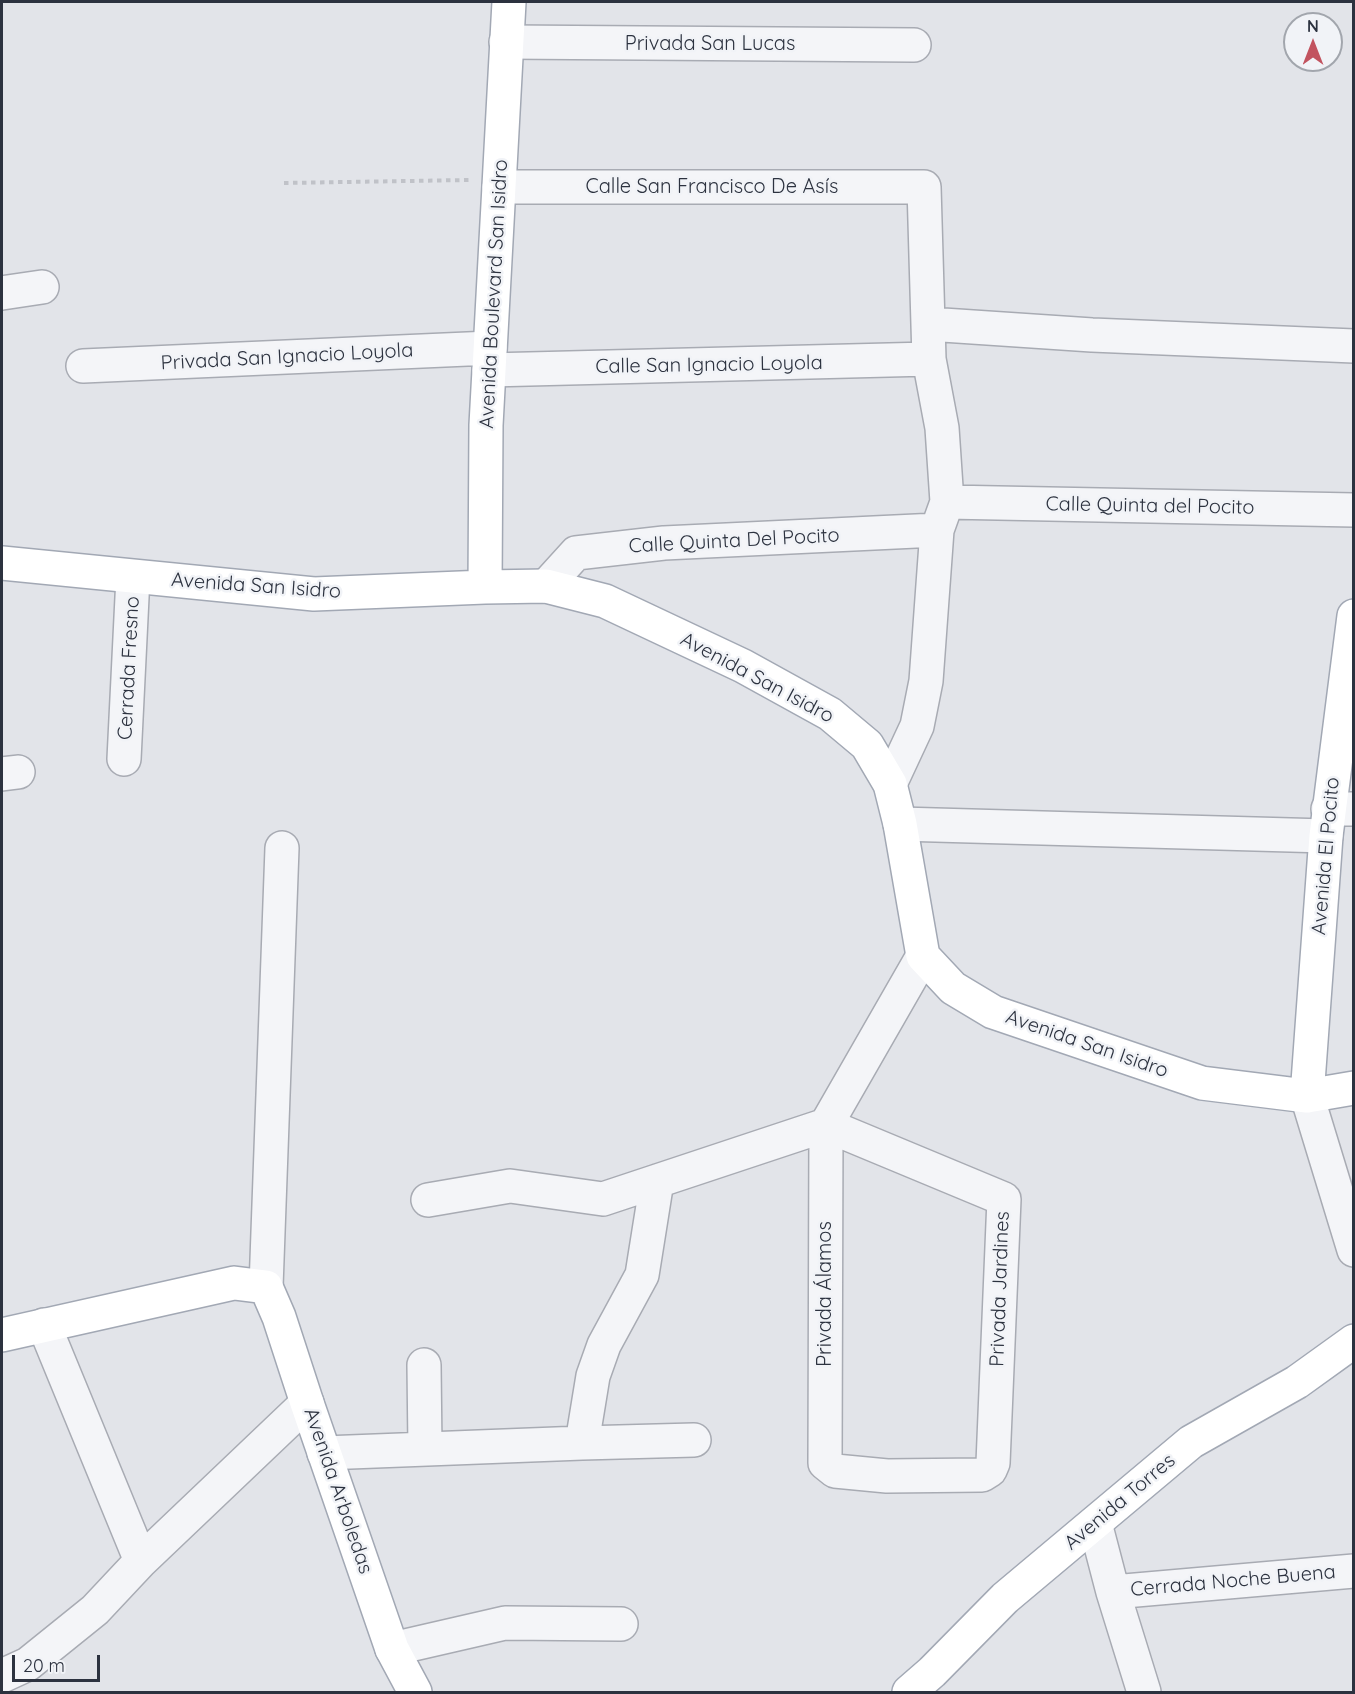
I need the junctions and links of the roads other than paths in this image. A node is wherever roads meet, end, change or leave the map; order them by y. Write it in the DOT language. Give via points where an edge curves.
graph roads {
  1 [pos="508,2"];
  2 [pos="506,42"];
  3 [pos="914,45"];
  4 [pos="499,183"];
  5 [pos="42,287"];
  6 [pos="2,293"];
  7 [pos="928,324"];
  8 [pos="1353,346"];
  9 [pos="490,359"];
  10 [pos="929,359"];
  11 [pos="83,366"];
  12 [pos="1353,510"];
  13 [pos="942,516"];
  14 [pos="2,563"];
  15 [pos="133,576"];
  16 [pos="546,586"];
  17 [pos="485,587"];
  18 [pos="1352,637"];
  19 [pos="124,759"];
  20 [pos="890,784"];
  21 [pos="1336,818"];
  22 [pos="900,824"];
  23 [pos="282,848"];
  24 [pos="923,956"];
  25 [pos="1353,1088"];
  26 [pos="1308,1096"];
  27 [pos="826,1125"];
  28 [pos="657,1181"];
  29 [pos="428,1200"];
  30 [pos="1353,1250"];
  31 [pos="266,1287"];
  32 [pos="45,1325"];
  33 [pos="2,1335"];
  34 [pos="1353,1341"];
  35 [pos="424,1365"];
  36 [pos="307,1403"];
  37 [pos="694,1440"];
  38 [pos="582,1443"];
  39 [pos="425,1449"];
  40 [pos="324,1453"];
  41 [pos="993,1462"];
  42 [pos="1095,1523"];
  43 [pos="141,1561"];
  44 [pos="1353,1571"];
  45 [pos="1113,1592"];
  46 [pos="621,1624"];
  47 [pos="392,1649"];
  48 [pos="2,1676"];
  49 [pos="416,1692"];
  50 [pos="909,1692"];
  51 [pos="1144,1692"];
  1 -- 2 [label="main road, Avenida Boulevard San Isidro"];
  2 -- 3 [label="street, Privada San Lucas"];
  2 -- 4 [label="main road, Avenida Boulevard San Isidro"];
  4 -- 7 [label="street, Calle San Francisco De Asís" via="924,187"];
  4 -- 9 [label="main road, Avenida Boulevard San Isidro"];
  5 -- 6 [label="street"];
  7 -- 8 [label="street"];
  7 -- 10 [label="street"];
  9 -- 10 [label="street, Calle San Ignacio Loyola"];
  9 -- 11 [label="street, Privada San Ignacio Loyola"];
  9 -- 17 [label="main road, Avenida Boulevard San Isidro"];
  10 -- 13 [label="street" via="942,428"];
  12 -- 13 [label="street, Calle Quinta del Pocito"];
  13 -- 16 [label="street, Calle Quinta Del Pocito" via="576,554"];
  13 -- 20 [label="street" via="924,693 917,726"];
  14 -- 15 [label="main road, Avenida San Isidro"];
  15 -- 17 [label="main road, Avenida San Isidro" via="314,594"];
  15 -- 19 [label="street, Cerrada Fresno"];
  16 -- 17 [label="main road, Avenida San Isidro"];
  16 -- 20 [label="main road, Avenida San Isidro" via="605,600 743,666 830,714 867,745"];
  18 -- 21 [label="main road, Avenida El Pocito"];
  20 -- 22 [label="main road, Avenida San Isidro"];
  21 -- 22 [label="street"];
  21 -- 26 [label="main road, Avenida El Pocito"];
  22 -- 24 [label="main road, Avenida San Isidro"];
  23 -- 31 [label="street"];
  24 -- 26 [label="main road, Avenida San Isidro" via="953,988 993,1012 1202,1083"];
  24 -- 27 [label="street"];
  25 -- 26 [label="main road, Avenida San Isidro"];
  26 -- 30 [label="street"];
  27 -- 28 [label="street"];
  27 -- 41 [label="street, Privada Jardines" via="1004,1199"];
  27 -- 41 [label="street, Privada Álamos" via="825,1462 836,1471 887,1476 982,1475"];
  28 -- 29 [label="street" via="603,1199 510,1186"];
  28 -- 38 [label="street" via="642,1275 604,1345 593,1376"];
  31 -- 32 [label="main road" via="234,1283"];
  31 -- 36 [label="main road, Avenida Arboledas"];
  32 -- 33 [label="main road"];
  32 -- 43 [label="street"];
  34 -- 42 [label="main road, Avenida Torres" via="1297,1382 1191,1442"];
  35 -- 39 [label="street"];
  36 -- 40 [label="main road, Avenida Arboledas"];
  36 -- 43 [label="street"];
  37 -- 38 [label="street"];
  38 -- 39 [label="street"];
  39 -- 40 [label="street"];
  40 -- 47 [label="main road, Avenida Arboledas"];
  42 -- 45 [label="street"];
  42 -- 50 [label="main road, Avenida Torres" via="1005,1598"];
  43 -- 48 [label="street" via="95,1610 28,1664"];
  44 -- 45 [label="street, Cerrada Noche Buena"];
  45 -- 51 [label="street"];
  46 -- 47 [label="street" via="505,1623"];
  47 -- 49 [label="main road, Avenida Arboledas"];
}
